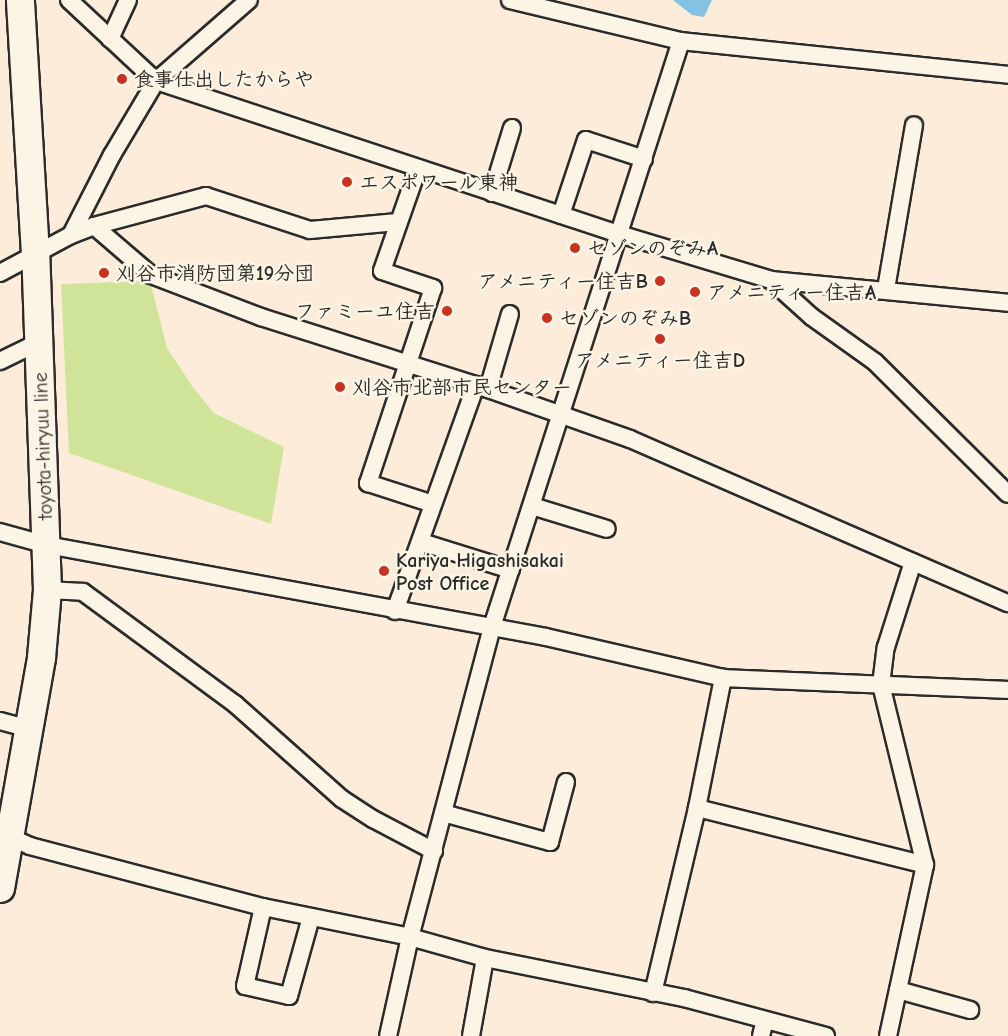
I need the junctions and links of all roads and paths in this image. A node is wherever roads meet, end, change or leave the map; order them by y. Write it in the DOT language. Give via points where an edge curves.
graph roads {
  1 [pos="20,0"];
  2 [pos="69,0"];
  3 [pos="128,0"];
  4 [pos="249,0"];
  5 [pos="510,0"];
  6 [pos="110,39"];
  7 [pos="681,42"];
  8 [pos="1008,75"];
  9 [pos="156,81"];
  10 [pos="914,125"];
  11 [pos="512,128"];
  12 [pos="644,159"];
  13 [pos="418,168"];
  14 [pos="492,193"];
  15 [pos="561,215"];
  16 [pos="398,222"];
  17 [pos="94,226"];
  18 [pos="619,234"];
  19 [pos="71,235"];
  20 [pos="35,254"];
  21 [pos="0,273"];
  22 [pos="771,280"];
  23 [pos="886,289"];
  24 [pos="1008,303"];
  25 [pos="510,314"];
  26 [pos="39,342"];
  27 [pos="0,362"];
  28 [pos="408,363"];
  29 [pos="482,387"];
  30 [pos="562,414"];
  31 [pos="1008,494"];
  32 [pos="434,504"];
  33 [pos="532,506"];
  34 [pos="607,529"];
  35 [pos="0,532"];
  36 [pos="421,542"];
  37 [pos="47,545"];
  38 [pos="913,562"];
  39 [pos="511,570"];
  40 [pos="46,590"];
  41 [pos="1008,603"];
  42 [pos="395,611"];
  43 [pos="492,627"];
  44 [pos="723,678"];
  45 [pos="881,685"];
  46 [pos="1008,690"];
  47 [pos="0,722"];
  48 [pos="27,729"];
  49 [pos="566,782"];
  50 [pos="697,808"];
  51 [pos="443,813"];
  52 [pos="4,835"];
  53 [pos="434,851"];
  54 [pos="925,865"];
  55 [pos="0,888"];
  56 [pos="263,906"];
  57 [pos="311,917"];
  58 [pos="411,937"];
  59 [pos="485,958"];
  60 [pos="898,990"];
  61 [pos="653,993"];
  62 [pos="970,1010"];
  63 [pos="763,1028"];
  64 [pos="388,1036"];
  65 [pos="471,1036"];
  66 [pos="826,1036"];
  67 [pos="888,1036"];
  1 -- 20 [label="main road, toyota-hiryuu line"];
  2 -- 6 [label="street"];
  3 -- 6 [label="street"];
  4 -- 9 [label="street"];
  5 -- 7 [label="street"];
  6 -- 9 [label="street"];
  7 -- 8 [label="street"];
  7 -- 12 [label="street"];
  9 -- 13 [label="street"];
  9 -- 19 [label="street"];
  10 -- 23 [label="street"];
  11 -- 14 [label="street"];
  12 -- 15 [label="street" via="586,140"];
  12 -- 18 [label="street"];
  13 -- 14 [label="street"];
  13 -- 16 [label="street"];
  14 -- 15 [label="street"];
  15 -- 18 [label="street"];
  16 -- 17 [label="street" via="310,230 206,195"];
  16 -- 28 [label="street" via="382,271 433,288"];
  17 -- 19 [label="street"];
  17 -- 28 [label="street" via="151,275 261,317"];
  18 -- 22 [label="street"];
  18 -- 30 [label="street"];
  19 -- 20 [label="street"];
  20 -- 21 [label="street"];
  20 -- 26 [label="main road, toyota-hiryuu line"];
  22 -- 23 [label="street"];
  22 -- 31 [label="street" via="812,317 875,362"];
  23 -- 24 [label="street"];
  25 -- 29 [label="street"];
  26 -- 27 [label="street"];
  26 -- 37 [label="main road, toyota-hiryuu line"];
  28 -- 29 [label="street"];
  28 -- 32 [label="street" via="368,483"];
  29 -- 30 [label="street"];
  29 -- 32 [label="street"];
  30 -- 33 [label="street"];
  30 -- 38 [label="street"];
  32 -- 36 [label="street"];
  33 -- 34 [label="street"];
  33 -- 39 [label="street"];
  35 -- 37 [label="street"];
  36 -- 39 [label="street"];
  36 -- 42 [label="street"];
  37 -- 40 [label="main road, toyota-hiryuu line"];
  37 -- 42 [label="street"];
  38 -- 41 [label="street"];
  38 -- 45 [label="street" via="886,647"];
  39 -- 43 [label="street"];
  40 -- 48 [label="main road, toyota-hiryuu line" via="41,657"];
  40 -- 53 [label="street" via="83,592 235,704 342,799"];
  42 -- 43 [label="street"];
  43 -- 44 [label="street"];
  43 -- 51 [label="street"];
  44 -- 45 [label="street"];
  44 -- 50 [label="street"];
  45 -- 46 [label="street"];
  45 -- 54 [label="street"];
  47 -- 48 [label="street"];
  48 -- 52 [label="main road, toyota-hiryuu line"];
  49 -- 51 [label="street" via="550,842"];
  50 -- 54 [label="street"];
  50 -- 61 [label="street"];
  51 -- 53 [label="street"];
  52 -- 55 [label="main road, toyota-hiryuu line"];
  52 -- 56 [label="street" via="30,846"];
  53 -- 58 [label="street"];
  54 -- 60 [label="street"];
  56 -- 57 [label="street"];
  56 -- 57 [label="street" via="245,986 289,996"];
  57 -- 58 [label="street"];
  58 -- 59 [label="street"];
  58 -- 64 [label="street"];
  59 -- 61 [label="street"];
  59 -- 65 [label="street"];
  60 -- 62 [label="street"];
  60 -- 67 [label="street"];
  61 -- 63 [label="street" via="684,998"];
  63 -- 66 [label="street"];
}
